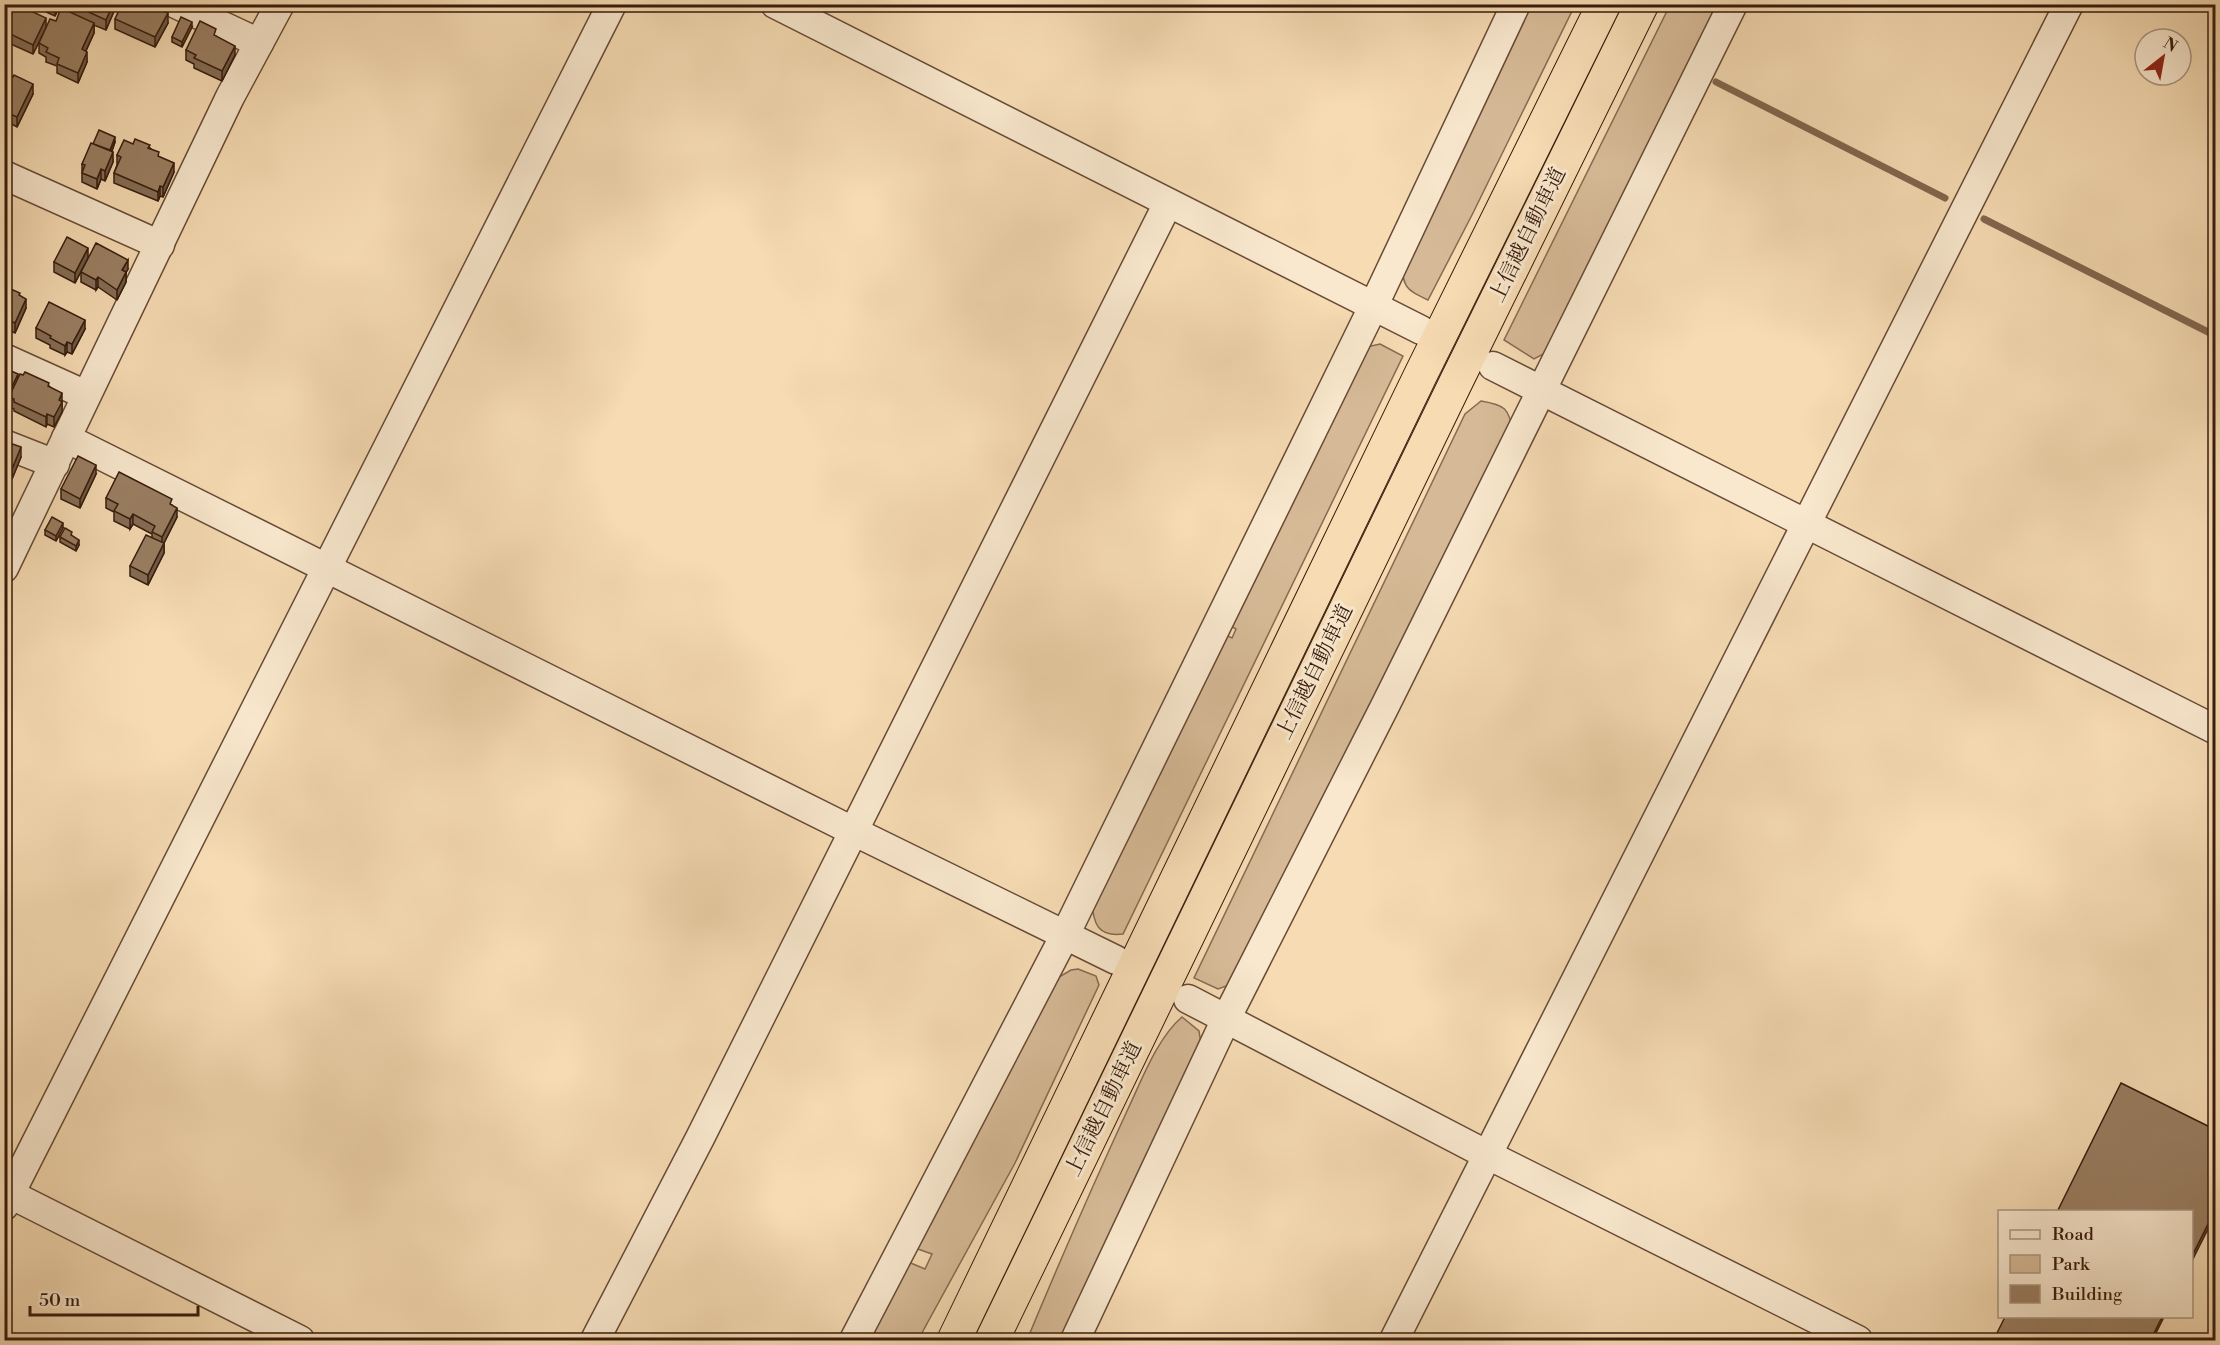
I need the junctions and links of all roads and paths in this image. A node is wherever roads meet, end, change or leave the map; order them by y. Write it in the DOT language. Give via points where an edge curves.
graph roads {
  1 [pos="176,4"];
  2 [pos="280,4"];
  3 [pos="612,4"];
  4 [pos="775,4"];
  5 [pos="1516,4"];
  6 [pos="1604,4"];
  7 [pos="1642,4"];
  8 [pos="1733,4"];
  9 [pos="2069,4"];
  10 [pos="259,42"];
  11 [pos="4,175"];
  12 [pos="1168,203"];
  13 [pos="160,245"];
  14 [pos="1373,307"];
  15 [pos="1421,330"];
  16 [pos="4,358"];
  17 [pos="1493,366"];
  18 [pos="1541,392"];
  19 [pos="86,395"];
  20 [pos="66,438"];
  21 [pos="4,444"];
  22 [pos="55,464"];
  23 [pos="1806,524"];
  24 [pos="326,567"];
  25 [pos="4,568"];
  26 [pos="2216,730"];
  27 [pos="853,831"];
  28 [pos="1065,935"];
  29 [pos="1116,960"];
  30 [pos="1188,999"];
  31 [pos="1226,1019"];
  32 [pos="1488,1155"];
  33 [pos="7,1197"];
  34 [pos="300,1341"];
  35 [pos="596,1341"];
  36 [pos="854,1341"];
  37 [pos="954,1341"];
  38 [pos="992,1341"];
  39 [pos="1075,1341"];
  40 [pos="1394,1341"];
  41 [pos="1858,1341"];
  1 -- 10 [label="street"];
  2 -- 10 [label="street"];
  3 -- 24 [label="street"];
  4 -- 12 [label="street"];
  5 -- 14 [label="street"];
  6 -- 37 [label="highway, 上信越自動車道"];
  7 -- 38 [label="highway, 上信越自動車道"];
  8 -- 18 [label="street"];
  9 -- 23 [label="street"];
  10 -- 13 [label="street"];
  11 -- 13 [label="street"];
  12 -- 14 [label="street"];
  12 -- 27 [label="street"];
  13 -- 19 [label="street"];
  14 -- 15 [label="street"];
  14 -- 28 [label="street"];
  16 -- 19 [label="street"];
  17 -- 18 [label="street"];
  18 -- 23 [label="street"];
  18 -- 31 [label="street"];
  19 -- 20 [label="street"];
  20 -- 22 [label="street"];
  20 -- 24 [label="street"];
  21 -- 22 [label="street"];
  22 -- 25 [label="street"];
  23 -- 26 [label="street"];
  23 -- 32 [label="street"];
  24 -- 27 [label="street"];
  24 -- 33 [label="street"];
  27 -- 28 [label="street"];
  27 -- 35 [label="street"];
  28 -- 29 [label="street"];
  28 -- 36 [label="street"];
  30 -- 31 [label="street"];
  31 -- 32 [label="street"];
  31 -- 39 [label="street"];
  32 -- 40 [label="street"];
  32 -- 41 [label="street"];
  33 -- 34 [label="street"];
}
